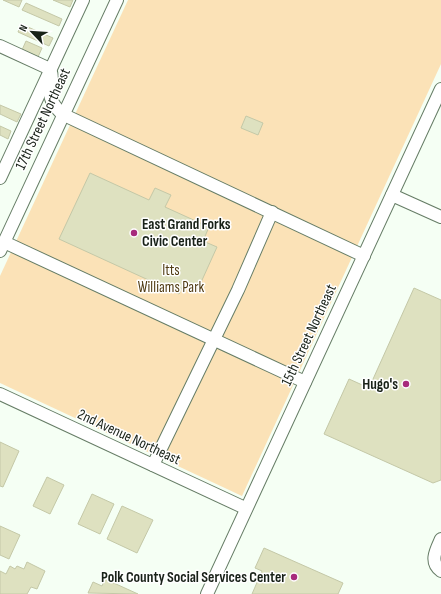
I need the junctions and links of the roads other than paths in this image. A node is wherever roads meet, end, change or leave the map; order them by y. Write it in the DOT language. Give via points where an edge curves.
graph roads {
  1 [pos="83,0"];
  2 [pos="116,0"];
  3 [pos="0,46"];
  4 [pos="50,69"];
  5 [pos="441,89"];
  6 [pos="62,114"];
  7 [pos="0,178"];
  8 [pos="392,195"];
  9 [pos="272,212"];
  10 [pos="441,217"];
  11 [pos="2,247"];
  12 [pos="364,256"];
  13 [pos="213,339"];
  14 [pos="305,382"];
  15 [pos="0,394"];
  16 [pos="153,466"];
  17 [pos="245,508"];
  18 [pos="441,539"];
  19 [pos="441,571"];
  20 [pos="207,594"];
  1 -- 4 [label="street"];
  2 -- 6 [label="street, 17th Street Northeast"];
  3 -- 4 [label="street"];
  4 -- 6 [label="street" via="50,96"];
  4 -- 7 [label="street"];
  5 -- 8 [label="street, 15th Street Northeast"];
  6 -- 9 [label="street"];
  6 -- 11 [label="street, 17th Street Northeast"];
  8 -- 10 [label="street"];
  8 -- 12 [label="street, 15th Street Northeast"];
  9 -- 12 [label="street"];
  9 -- 13 [label="street" via="238,290"];
  11 -- 13 [label="street"];
  12 -- 14 [label="street, 15th Street Northeast"];
  13 -- 14 [label="street"];
  13 -- 16 [label="street"];
  14 -- 17 [label="street, 15th Street Northeast"];
  15 -- 16 [label="street, 2nd Avenue Northeast"];
  16 -- 17 [label="street, 2nd Avenue Northeast"];
  17 -- 20 [label="street, 15th Street Northeast"];
  18 -- 19 [label="street" via="434,557 435,566"];
}
